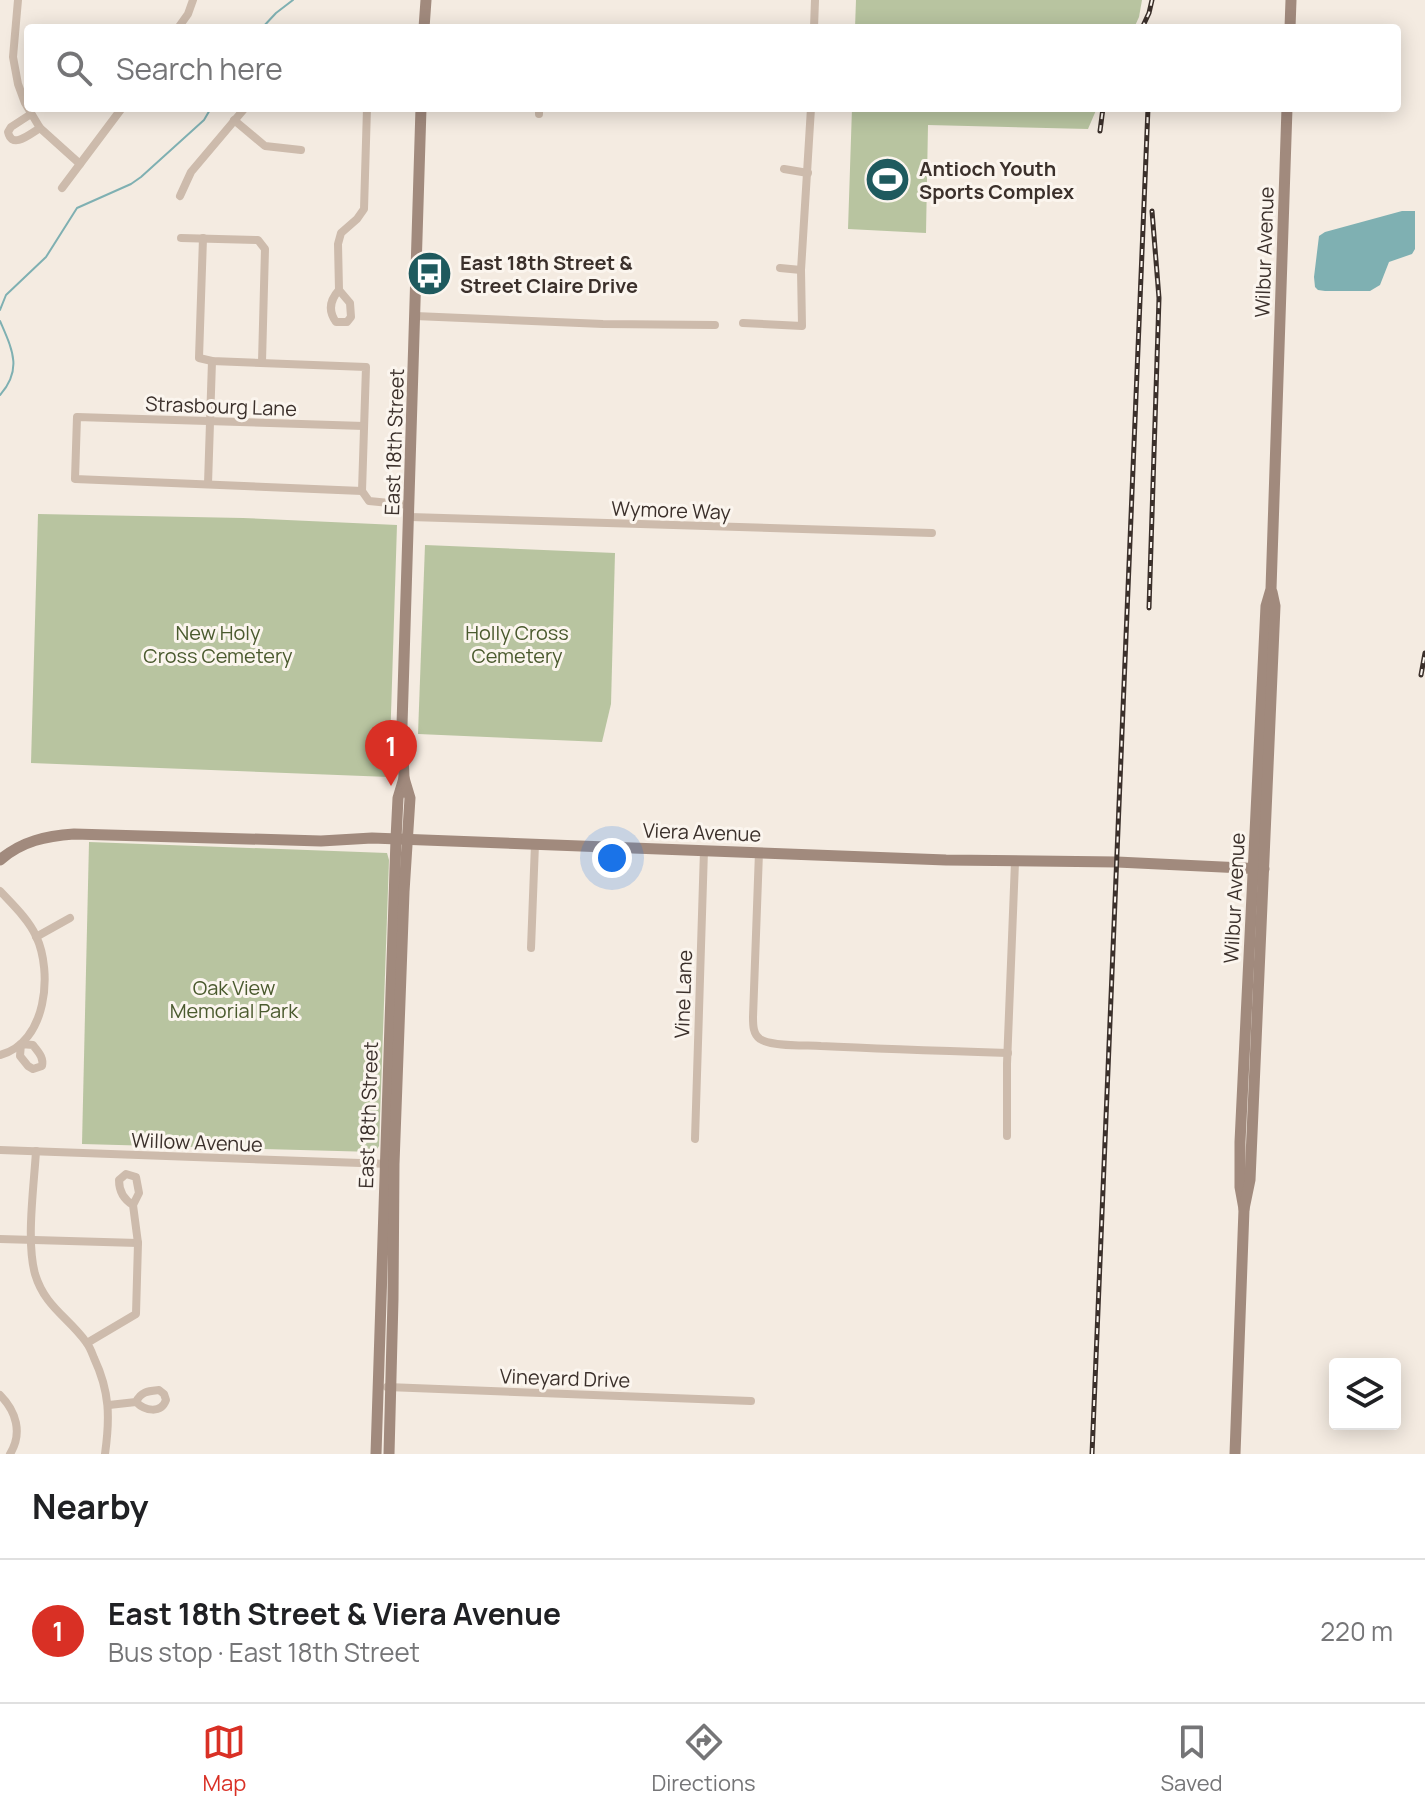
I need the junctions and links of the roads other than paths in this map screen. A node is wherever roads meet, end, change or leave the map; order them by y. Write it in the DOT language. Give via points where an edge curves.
graph roads {
  1 [pos="18,0"];
  2 [pos="193,0"];
  3 [pos="426,0"];
  4 [pos="815,0"];
  5 [pos="1291,0"];
  6 [pos="181,24"];
  7 [pos="424,24"];
  8 [pos="814,24"];
  9 [pos="1290,24"];
  10 [pos="24,98"];
  11 [pos="119,112"];
  12 [pos="241,112"];
  13 [pos="367,112"];
  14 [pos="421,112"];
  15 [pos="811,112"];
  16 [pos="1287,112"];
  17 [pos="31,114"];
  18 [pos="234,120"];
  19 [pos="40,128"];
  20 [pos="301,150"];
  21 [pos="80,164"];
  22 [pos="784,169"];
  23 [pos="808,173"];
  24 [pos="62,188"];
  25 [pos="180,196"];
  26 [pos="181,238"];
  27 [pos="203,238"];
  28 [pos="780,268"];
  29 [pos="801,270"];
  30 [pos="339,290"];
  31 [pos="415,316"];
  32 [pos="743,323"];
  33 [pos="715,325"];
  34 [pos="212,361"];
  35 [pos="262,362"];
  36 [pos="210,421"];
  37 [pos="364,426"];
  38 [pos="75,479"];
  39 [pos="208,484"];
  40 [pos="362,491"];
  41 [pos="410,511"];
  42 [pos="932,533"];
  43 [pos="402,839"];
  44 [pos="535,844"];
  45 [pos="704,850"];
  46 [pos="759,852"];
  47 [pos="0,860"];
  48 [pos="1015,862"];
  49 [pos="1259,869"];
  50 [pos="0,891"];
  51 [pos="70,918"];
  52 [pos="36,937"];
  53 [pos="531,948"];
  54 [pos="1008,1053"];
  55 [pos="0,1055"];
  56 [pos="1007,1136"];
  57 [pos="695,1139"];
  58 [pos="0,1150"];
  59 [pos="36,1151"];
  60 [pos="389,1164"];
  61 [pos="133,1205"];
  62 [pos="0,1239"];
  63 [pos="31,1239"];
  64 [pos="138,1243"];
  65 [pos="87,1343"];
  66 [pos="384,1387"];
  67 [pos="0,1395"];
  68 [pos="751,1401"];
  69 [pos="136,1402"];
  70 [pos="109,1405"];
  71 [pos="10,1454"];
  72 [pos="105,1454"];
  73 [pos="376,1454"];
  74 [pos="389,1454"];
  75 [pos="1235,1454"];
  1 -- 10 [label="street" via="13,57"];
  2 -- 6 [label="street"];
  3 -- 7 [label="main road"];
  4 -- 8 [label="street"];
  5 -- 9 [label="main road"];
  11 -- 21 [label="street"];
  12 -- 18 [label="street"];
  13 -- 30 [label="street" via="364,209 341,233"];
  14 -- 31 [label="main road, East 18th Street"];
  15 -- 23 [label="street"];
  16 -- 49 [label="main road, Wilbur Avenue" via="1271,589 1275,606"];
  17 -- 19 [label="street"];
  17 -- 19 [label="street" via="11,127 9,137 19,141"];
  18 -- 20 [label="street" via="265,146"];
  18 -- 25 [label="street" via="191,172"];
  19 -- 21 [label="street"];
  21 -- 24 [label="street"];
  22 -- 23 [label="street"];
  23 -- 29 [label="street"];
  26 -- 27 [label="street"];
  27 -- 34 [label="street" via="199,358"];
  27 -- 35 [label="street" via="258,240 265,249"];
  28 -- 29 [label="street"];
  29 -- 32 [label="street" via="802,326"];
  31 -- 33 [label="street"];
  31 -- 41 [label="main road, East 18th Street"];
  34 -- 35 [label="street"];
  34 -- 36 [label="street"];
  35 -- 37 [label="street" via="366,367"];
  36 -- 37 [label="street, Strasbourg Lane"];
  36 -- 38 [label="street, Strasbourg Lane" via="77,417"];
  36 -- 39 [label="street"];
  37 -- 40 [label="street"];
  38 -- 39 [label="street, Wymore Way"];
  39 -- 40 [label="street, Wymore Way"];
  40 -- 41 [label="street, Wymore Way" via="369,501"];
  41 -- 42 [label="street, Wymore Way"];
  41 -- 43 [label="main road, East 18th Street" via="402,725 410,798"];
  43 -- 44 [label="main road, Viera Avenue"];
  43 -- 47 [label="main road, Viera Avenue" via="74,834 28,841"];
  43 -- 60 [label="main road, East 18th Street" via="404,892"];
  44 -- 45 [label="main road, Viera Avenue"];
  44 -- 53 [label="street"];
  45 -- 46 [label="main road, Viera Avenue"];
  45 -- 57 [label="street, Vine Lane"];
  46 -- 48 [label="main road, Viera Avenue"];
  46 -- 54 [label="street" via="753,1028 762,1041"];
  48 -- 49 [label="main road, Viera Avenue"];
  48 -- 54 [label="street"];
  49 -- 75 [label="main road, Wilbur Avenue" via="1240,1157 1244,1209"];
  50 -- 52 [label="street"];
  51 -- 52 [label="street"];
  52 -- 55 [label="street" via="42,958 42,1009 33,1031"];
  54 -- 56 [label="street"];
  58 -- 59 [label="street, Willow Avenue"];
  59 -- 60 [label="street, Willow Avenue"];
  59 -- 63 [label="street"];
  60 -- 66 [label="main road, East 18th Street"];
  61 -- 64 [label="street"];
  62 -- 63 [label="street"];
  63 -- 64 [label="street"];
  63 -- 65 [label="street" via="35,1273 50,1304"];
  64 -- 65 [label="street" via="136,1314"];
  65 -- 70 [label="street"];
  66 -- 68 [label="street, Vineyard Drive"];
  66 -- 73 [label="main road, East 18th Street"];
  66 -- 74 [label="main road, East 18th Street"];
  67 -- 71 [label="street" via="17,1426"];
  69 -- 70 [label="street"];
  70 -- 72 [label="street"];
}
